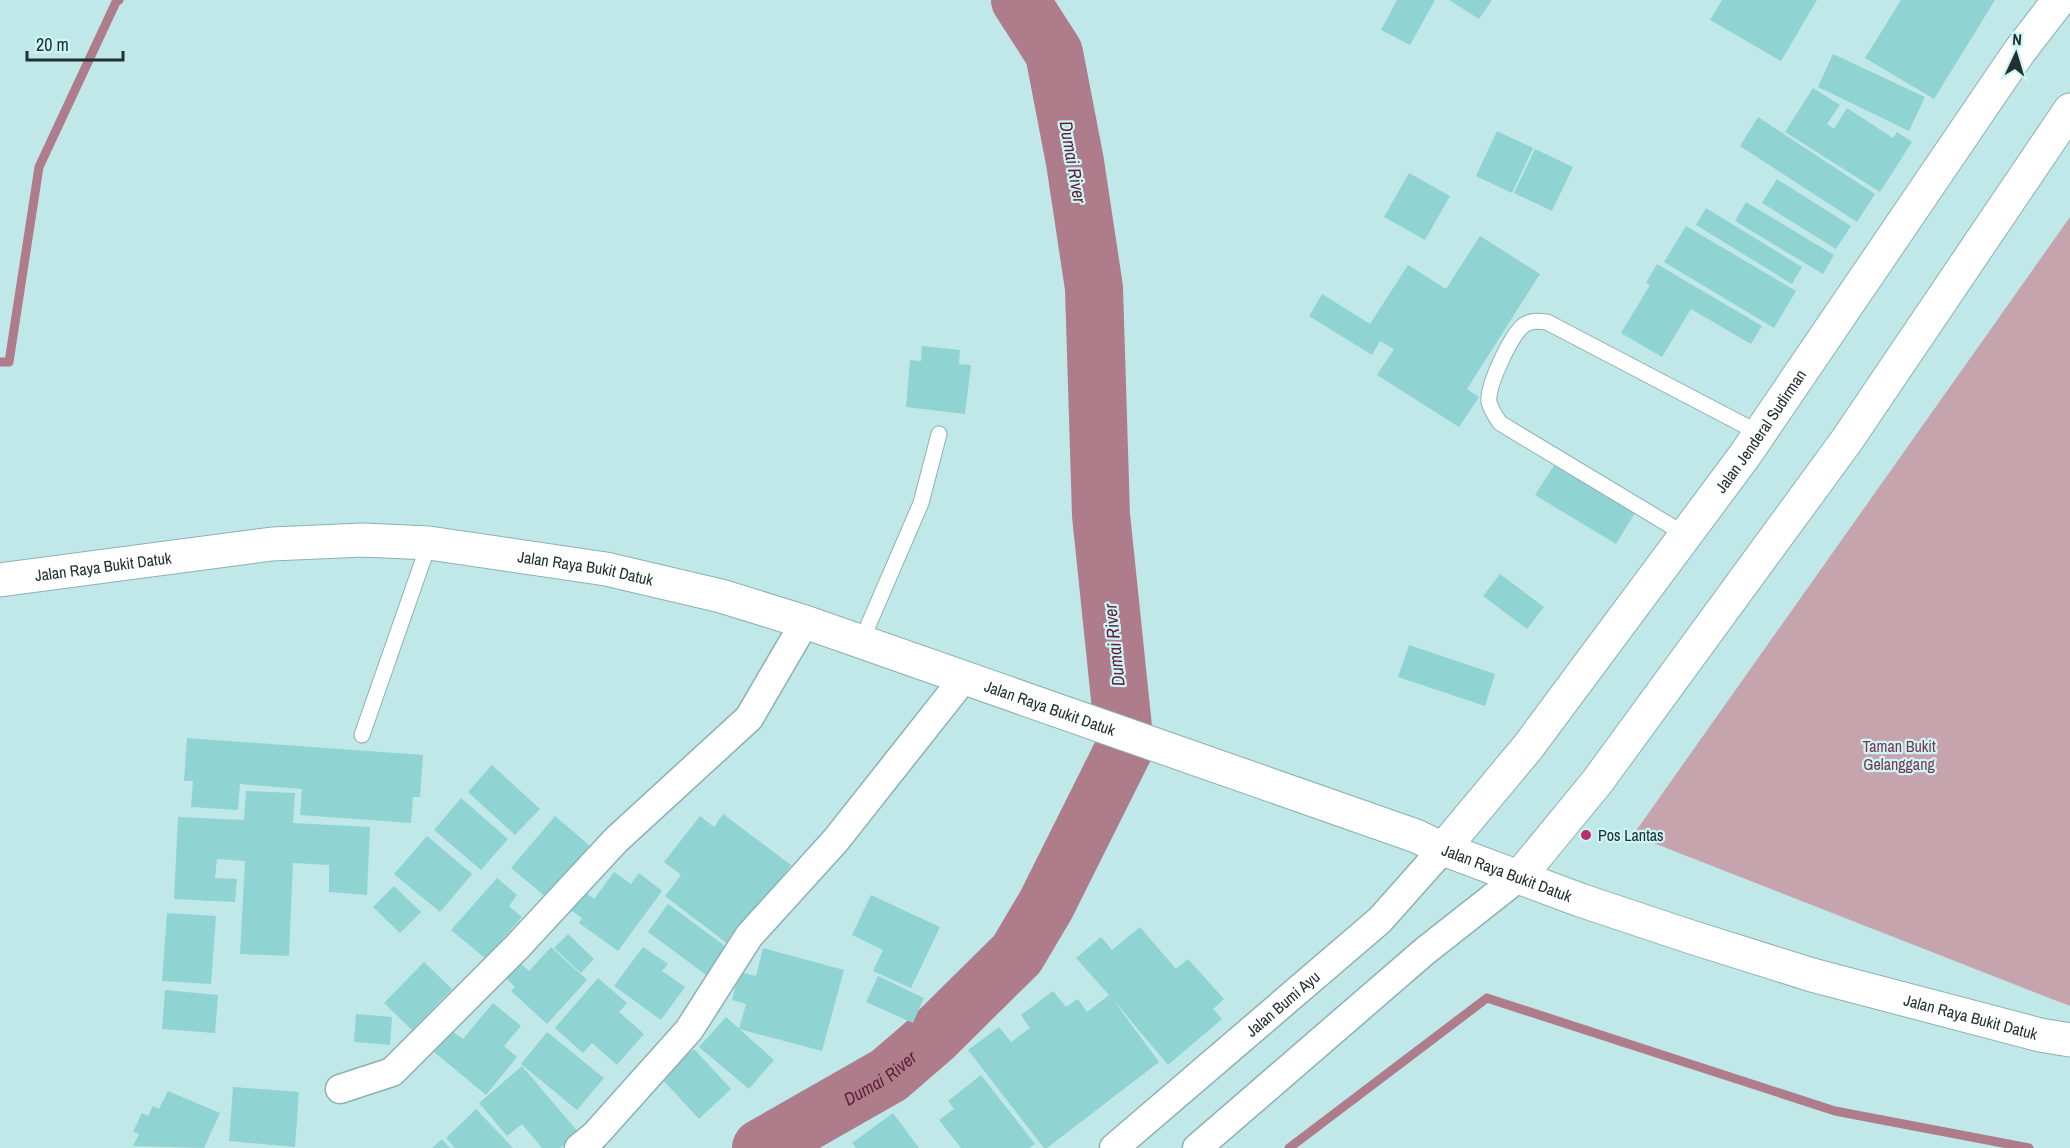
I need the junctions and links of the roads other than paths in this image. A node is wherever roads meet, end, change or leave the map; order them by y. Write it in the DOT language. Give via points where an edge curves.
graph roads {
  1 [pos="2059,0"];
  2 [pos="2070,110"];
  3 [pos="939,434"];
  4 [pos="1760,434"];
  5 [pos="1686,535"];
  6 [pos="429,543"];
  7 [pos="0,580"];
  8 [pos="805,622"];
  9 [pos="861,642"];
  10 [pos="964,678"];
  11 [pos="362,735"];
  12 [pos="1443,849"];
  13 [pos="1519,877"];
  14 [pos="2070,1040"];
  15 [pos="340,1089"];
  16 [pos="579,1148"];
  17 [pos="1114,1148"];
  18 [pos="1197,1148"];
  1 -- 4 [label="main road, Jalan Jenderal Sudirman" via="2019,52"];
  2 -- 13 [label="main road" via="1847,440 1597,782"];
  3 -- 9 [label="lane" via="921,503"];
  4 -- 5 [label="main road, Jalan Jenderal Sudirman"];
  4 -- 5 [label="lane" via="1547,322 1534,321 1515,335 1490,386 1489,401 1500,423"];
  5 -- 12 [label="main road, Jalan Jenderal Sudirman" via="1528,747"];
  6 -- 7 [label="main road, Jalan Raya Bukit Datuk" via="363,540 272,544"];
  6 -- 8 [label="main road, Jalan Raya Bukit Datuk" via="606,569 721,596"];
  6 -- 11 [label="lane"];
  8 -- 9 [label="main road, Jalan Raya Bukit Datuk"];
  8 -- 15 [label="street" via="749,718 616,840 392,1072"];
  9 -- 10 [label="main road, Jalan Raya Bukit Datuk"];
  10 -- 12 [label="main road, Jalan Raya Bukit Datuk" via="1416,836"];
  10 -- 16 [label="street" via="836,840 749,936 688,1030"];
  12 -- 13 [label="main road, Jalan Raya Bukit Datuk"];
  12 -- 17 [label="street, Jalan Bumi Ayu" via="1380,920"];
  13 -- 14 [label="main road, Jalan Raya Bukit Datuk" via="1812,975"];
  13 -- 18 [label="street" via="1425,951"];
}
